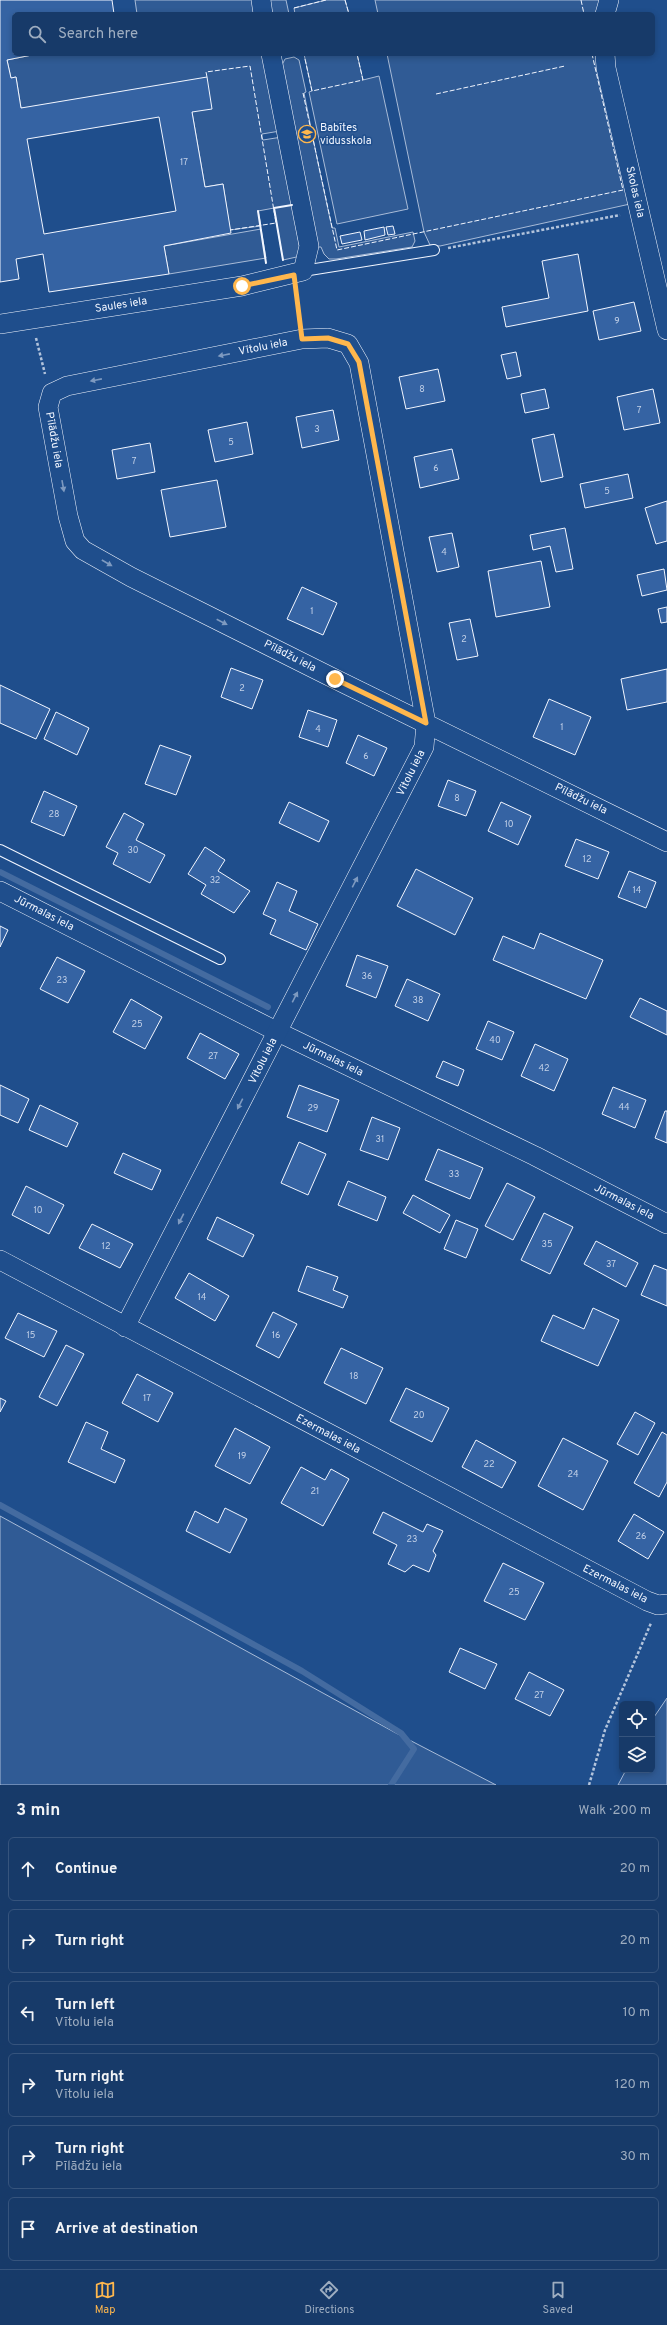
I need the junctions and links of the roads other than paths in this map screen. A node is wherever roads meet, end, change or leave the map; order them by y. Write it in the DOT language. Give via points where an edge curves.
graph roads {
  1 [pos="261,0"];
  2 [pos="609,0"];
  3 [pos="263,12"];
  4 [pos="606,12"];
  5 [pos="271,56"];
  6 [pos="605,56"];
  7 [pos="434,250"];
  8 [pos="298,273"];
  9 [pos="0,324"];
  10 [pos="667,330"];
  11 [pos="52,393"];
  12 [pos="426,723"];
  13 [pos="667,842"];
  14 [pos="0,850"];
  15 [pos="0,891"];
  16 [pos="220,959"];
  17 [pos="278,1032"];
  18 [pos="667,1224"];
  19 [pos="0,1260"];
  20 [pos="125,1327"];
  21 [pos="663,1605"];
  1 -- 3 [label="street"];
  2 -- 4 [label="street"];
  5 -- 8 [label="street" via="309,246"];
  6 -- 10 [label="street, Skolas iela"];
  7 -- 8 [label="lane"];
  8 -- 9 [label="street, Saules iela" via="242,286"];
  11 -- 12 [label="street, Pīlādžu iela, one-way" via="48,407 68,516 75,541 83,550 138,580"];
  12 -- 11 [label="street, Vītolu iela, one-way" via="359,362 348,344 328,338 302,339 67,386"];
  12 -- 13 [label="street, Pīlādžu iela"];
  17 -- 12 [label="street, Vītolu iela, one-way" via="424,747"];
  14 -- 16 [label="lane"];
  15 -- 17 [label="street, Jūrmalas iela"];
  17 -- 18 [label="street, Jūrmalas iela" via="535,1156"];
  17 -- 20 [label="street, Vītolu iela, one-way"];
  19 -- 20 [label="street, Ezermalas iela"];
  20 -- 21 [label="street, Ezermalas iela"];
}
